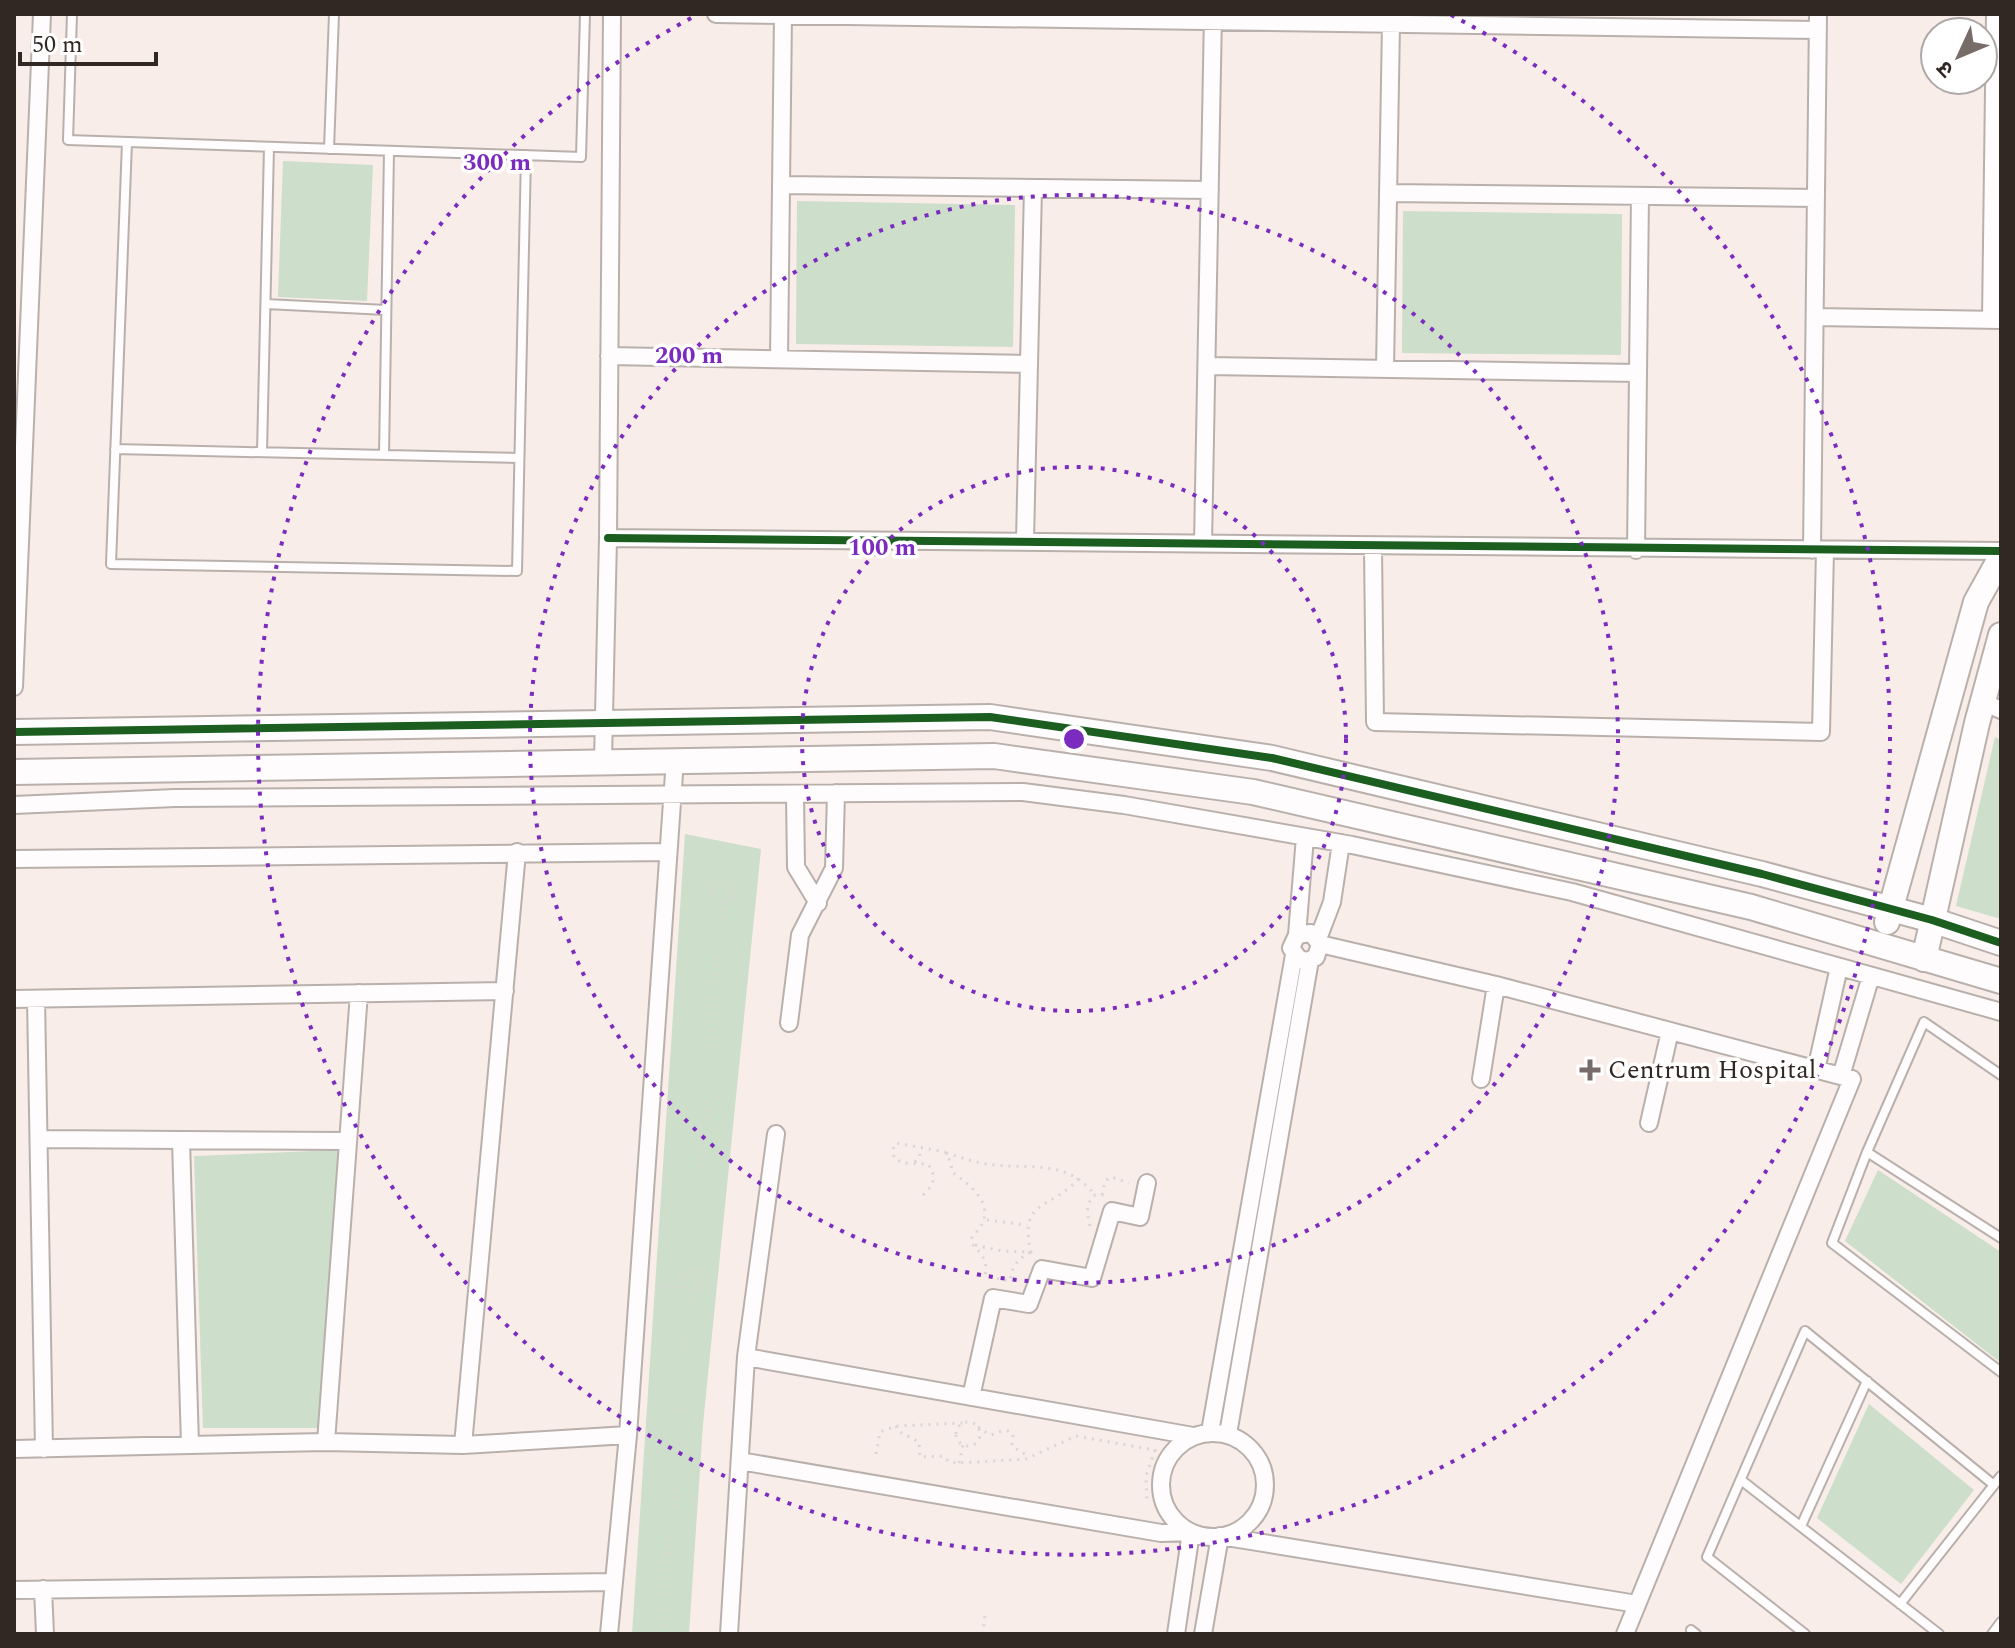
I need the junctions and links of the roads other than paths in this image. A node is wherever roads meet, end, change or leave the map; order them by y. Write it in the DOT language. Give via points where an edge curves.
graph roads {
  1 [pos="42,14"];
  2 [pos="72,14"];
  3 [pos="334,14"];
  4 [pos="585,14"];
  5 [pos="612,14"];
  6 [pos="716,14"];
  7 [pos="1995,14"];
  8 [pos="783,15"];
  9 [pos="1213,18"];
  10 [pos="1818,22"];
  11 [pos="1391,24"];
  12 [pos="127,142"];
  13 [pos="269,147"];
  14 [pos="329,149"];
  15 [pos="389,151"];
  16 [pos="526,155"];
  17 [pos="781,185"];
  18 [pos="1033,188"];
  19 [pos="1210,190"];
  20 [pos="1388,193"];
  21 [pos="1640,196"];
  22 [pos="1816,198"];
  23 [pos="266,304"];
  24 [pos="386,310"];
  25 [pos="1815,317"];
  26 [pos="1996,320"];
  27 [pos="609,356"];
  28 [pos="779,359"];
  29 [pos="1029,364"];
  30 [pos="1207,366"];
  31 [pos="1385,369"];
  32 [pos="1638,373"];
  33 [pos="115,449"];
  34 [pos="262,452"];
  35 [pos="384,455"];
  36 [pos="519,458"];
  37 [pos="608,538"];
  38 [pos="1025,541"];
  39 [pos="1203,544"];
  40 [pos="1373,547"];
  41 [pos="1636,550"];
  42 [pos="1818,550"];
  43 [pos="2001,554"];
  44 [pos="2001,635"];
  45 [pos="14,687"];
  46 [pos="1992,706"];
  47 [pos="604,723"];
  48 [pos="14,732"];
  49 [pos="675,759"];
  50 [pos="603,760"];
  51 [pos="14,772"];
  52 [pos="836,793"];
  53 [pos="672,795"];
  54 [pos="795,795"];
  55 [pos="14,805"];
  56 [pos="1305,837"];
  57 [pos="1341,843"];
  58 [pos="517,852"];
  59 [pos="668,852"];
  60 [pos="14,859"];
  61 [pos="818,903"];
  62 [pos="1890,910"];
  63 [pos="1932,920"];
  64 [pos="1297,935"];
  65 [pos="1319,942"];
  66 [pos="1880,943"];
  67 [pos="2001,943"];
  68 [pos="1302,958"];
  69 [pos="1924,959"];
  70 [pos="1839,967"];
  71 [pos="1871,976"];
  72 [pos="2001,981"];
  73 [pos="1496,985"];
  74 [pos="505,991"];
  75 [pos="359,993"];
  76 [pos="14,999"];
  77 [pos="36,999"];
  78 [pos="2001,1012"];
  79 [pos="789,1023"];
  80 [pos="1670,1031"];
  81 [pos="1816,1070"];
  82 [pos="2001,1075"];
  83 [pos="1841,1076"];
  84 [pos="1481,1079"];
  85 [pos="1649,1123"];
  86 [pos="776,1134"];
  87 [pos="39,1139"];
  88 [pos="181,1140"];
  89 [pos="348,1141"];
  90 [pos="1867,1152"];
  91 [pos="1140,1184"];
  92 [pos="2001,1238"];
  93 [pos="746,1357"];
  94 [pos="2001,1372"];
  95 [pos="1867,1381"];
  96 [pos="971,1397"];
  97 [pos="1210,1432"];
  98 [pos="1228,1434"];
  99 [pos="628,1435"];
  100 [pos="1193,1436"];
  101 [pos="326,1442"];
  102 [pos="190,1445"];
  103 [pos="463,1445"];
  104 [pos="14,1449"];
  105 [pos="44,1449"];
  106 [pos="740,1461"];
  107 [pos="2001,1476"];
  108 [pos="1741,1480"];
  109 [pos="1994,1485"];
  110 [pos="1801,1526"];
  111 [pos="1191,1532"];
  112 [pos="1220,1536"];
  113 [pos="614,1582"];
  114 [pos="43,1589"];
  115 [pos="14,1590"];
  116 [pos="1637,1604"];
  117 [pos="1900,1604"];
  118 [pos="2001,1622"];
  119 [pos="45,1634"];
  120 [pos="609,1634"];
  121 [pos="729,1634"];
  122 [pos="1176,1634"];
  123 [pos="1203,1634"];
  124 [pos="1625,1634"];
  125 [pos="1805,1634"];
  126 [pos="1939,1634"];
  127 [pos="1992,1634"];
  1 -- 45 [label="street"];
  2 -- 12 [label="lane" via="68,140"];
  3 -- 14 [label="lane"];
  4 -- 16 [label="lane" via="581,157"];
  5 -- 27 [label="street"];
  6 -- 8 [label="street"];
  7 -- 26 [label="street"];
  8 -- 9 [label="street"];
  8 -- 17 [label="street"];
  9 -- 11 [label="street"];
  9 -- 19 [label="street"];
  10 -- 11 [label="street"];
  10 -- 22 [label="street"];
  11 -- 20 [label="street"];
  12 -- 13 [label="lane"];
  12 -- 33 [label="lane"];
  13 -- 14 [label="lane"];
  13 -- 23 [label="lane"];
  14 -- 15 [label="lane"];
  15 -- 16 [label="lane"];
  15 -- 24 [label="lane"];
  16 -- 36 [label="lane"];
  17 -- 18 [label="street"];
  17 -- 28 [label="street"];
  18 -- 19 [label="street"];
  18 -- 29 [label="street"];
  19 -- 30 [label="street"];
  20 -- 21 [label="street"];
  20 -- 31 [label="street"];
  21 -- 22 [label="street"];
  21 -- 32 [label="street"];
  22 -- 25 [label="street"];
  23 -- 24 [label="lane"];
  23 -- 34 [label="lane"];
  24 -- 35 [label="lane"];
  25 -- 26 [label="street"];
  25 -- 42 [label="street"];
  27 -- 28 [label="street"];
  27 -- 37 [label="street"];
  28 -- 29 [label="street"];
  29 -- 38 [label="street"];
  30 -- 31 [label="street"];
  30 -- 39 [label="street"];
  31 -- 32 [label="street"];
  32 -- 41 [label="street"];
  33 -- 34 [label="lane"];
  33 -- 36 [label="lane" via="111,564 517,571"];
  34 -- 35 [label="lane"];
  35 -- 36 [label="lane"];
  37 -- 38 [label="street"];
  37 -- 47 [label="street"];
  38 -- 39 [label="street"];
  39 -- 40 [label="street"];
  40 -- 41 [label="street"];
  40 -- 42 [label="street" via="1375,722 1821,732"];
  41 -- 42 [label="street"];
  42 -- 43 [label="street"];
  43 -- 62 [label="street" via="1976,602"];
  44 -- 46 [label="street"];
  46 -- 63 [label="street"];
  47 -- 48 [label="street"];
  47 -- 50 [label="street"];
  47 -- 62 [label="street" via="990,717 1178,744 1272,758 1762,874"];
  49 -- 50 [label="street"];
  49 -- 53 [label="street"];
  49 -- 66 [label="street" via="994,756 1253,792 1751,907"];
  50 -- 51 [label="street"];
  52 -- 54 [label="street"];
  52 -- 56 [label="street" via="1023,792"];
  52 -- 61 [label="street" via="834,868"];
  53 -- 54 [label="street"];
  53 -- 55 [label="street" via="175,798"];
  53 -- 59 [label="street"];
  54 -- 61 [label="street" via="796,867"];
  56 -- 57 [label="street"];
  56 -- 64 [label="street"];
  57 -- 65 [label="street" via="1332,902"];
  57 -- 70 [label="street" via="1572,892"];
  58 -- 59 [label="street"];
  58 -- 60 [label="street"];
  58 -- 74 [label="street"];
  59 -- 99 [label="street"];
  61 -- 79 [label="street" via="800,935"];
  62 -- 63 [label="street"];
  62 -- 66 [label="street"];
  63 -- 67 [label="street"];
  63 -- 69 [label="street"];
  64 -- 65 [label="street" via="1306,932"];
  64 -- 68 [label="street" via="1292,943"];
  65 -- 68 [label="street" via="1319,953"];
  65 -- 73 [label="street"];
  66 -- 69 [label="street"];
  68 -- 97 [label="street"];
  68 -- 98 [label="street"];
  69 -- 72 [label="street"];
  70 -- 71 [label="street"];
  70 -- 81 [label="street"];
  71 -- 78 [label="street"];
  71 -- 83 [label="street"];
  73 -- 80 [label="street"];
  73 -- 84 [label="street"];
  74 -- 75 [label="street"];
  74 -- 103 [label="street"];
  75 -- 77 [label="street"];
  75 -- 89 [label="street"];
  76 -- 77 [label="street"];
  77 -- 87 [label="street"];
  80 -- 81 [label="street"];
  80 -- 85 [label="street"];
  81 -- 83 [label="street"];
  82 -- 90 [label="lane" via="1924,1022"];
  83 -- 116 [label="street" via="1852,1079"];
  86 -- 93 [label="street"];
  87 -- 88 [label="street"];
  87 -- 105 [label="street"];
  88 -- 89 [label="street"];
  88 -- 102 [label="street"];
  89 -- 101 [label="street"];
  90 -- 92 [label="lane"];
  90 -- 94 [label="lane" via="1832,1243"];
  91 -- 96 [label="street" via="1140,1217 1112,1211 1092,1278 1042,1269 1029,1304 993,1298"];
  93 -- 96 [label="street"];
  93 -- 106 [label="street"];
  95 -- 108 [label="lane" via="1805,1331"];
  95 -- 109 [label="lane"];
  95 -- 110 [label="lane"];
  96 -- 100 [label="street"];
  97 -- 98 [label="street"];
  97 -- 100 [label="street"];
  98 -- 112 [label="street" via="1257,1456 1266,1490 1252,1520 1239,1531"];
  99 -- 103 [label="street"];
  99 -- 113 [label="street"];
  100 -- 111 [label="street" via="1166,1460 1161,1477 1166,1510"];
  101 -- 102 [label="street"];
  101 -- 103 [label="street"];
  102 -- 105 [label="street"];
  104 -- 105 [label="street"];
  106 -- 111 [label="street" via="1161,1533"];
  106 -- 121 [label="street"];
  107 -- 109 [label="lane"];
  108 -- 110 [label="lane"];
  108 -- 125 [label="lane" via="1707,1557"];
  109 -- 117 [label="lane"];
  110 -- 117 [label="lane"];
  111 -- 112 [label="street"];
  111 -- 122 [label="street"];
  112 -- 116 [label="street"];
  112 -- 123 [label="street"];
  113 -- 114 [label="street"];
  113 -- 120 [label="street"];
  114 -- 115 [label="street"];
  114 -- 119 [label="street"];
  116 -- 124 [label="street"];
  117 -- 126 [label="lane"];
  118 -- 127 [label="lane"];
}
